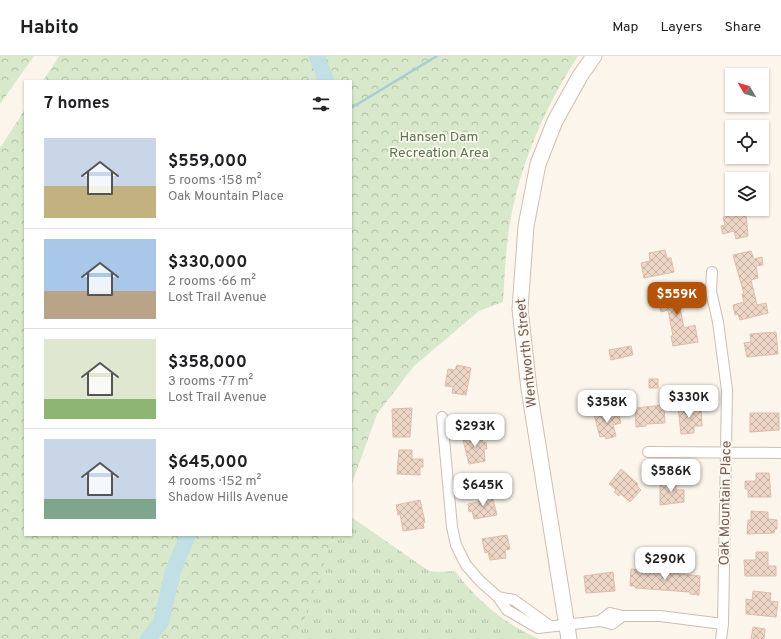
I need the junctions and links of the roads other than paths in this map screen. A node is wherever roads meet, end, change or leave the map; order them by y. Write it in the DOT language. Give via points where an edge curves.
graph roads {
  1 [pos="594,56"];
  2 [pos="712,272"];
  3 [pos="442,417"];
  4 [pos="648,452"];
  5 [pos="727,452"];
  6 [pos="781,453"];
  7 [pos="498,596"];
  8 [pos="523,607"];
  9 [pos="516,616"];
  10 [pos="566,624"];
  11 [pos="723,624"];
  12 [pos="550,626"];
  13 [pos="569,639"];
  14 [pos="721,639"];
  1 -- 10 [label="main road, Wentworth Street" via="554,121 538,164 526,226 520,309 529,389"];
  2 -- 5 [label="street, Oak Mountain Place" via="711,290 727,390"];
  3 -- 7 [label="street" via="452,527 456,545 466,565"];
  4 -- 5 [label="street"];
  5 -- 6 [label="street"];
  5 -- 11 [label="street, Oak Mountain Place"];
  7 -- 8 [label="street" via="514,600"];
  7 -- 9 [label="street" via="507,610"];
  8 -- 9 [label="street" via="516,609"];
  8 -- 12 [label="street"];
  9 -- 12 [label="street" via="538,628"];
  10 -- 11 [label="street" via="600,621 610,613"];
  10 -- 12 [label="street"];
  10 -- 13 [label="main road, Wentworth Street"];
  11 -- 14 [label="street, Oak Mountain Place"];
}
